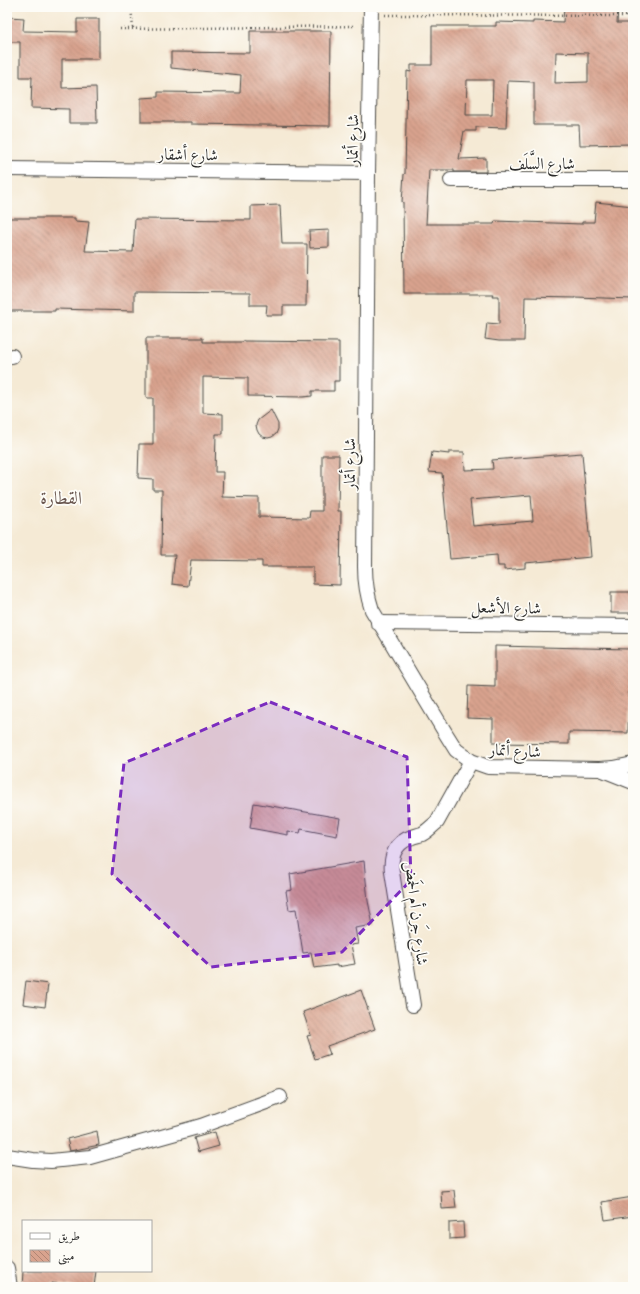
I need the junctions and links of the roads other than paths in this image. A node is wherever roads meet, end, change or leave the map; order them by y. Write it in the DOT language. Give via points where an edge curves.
graph roads {
  1 [pos="371,16"];
  2 [pos="7,170"];
  3 [pos="368,173"];
  4 [pos="451,180"];
  5 [pos="633,180"];
  6 [pos="378,623"];
  7 [pos="633,626"];
  8 [pos="471,761"];
  9 [pos="633,764"];
  10 [pos="599,769"];
  11 [pos="633,782"];
  12 [pos="413,1005"];
  13 [pos="280,1097"];
  14 [pos="7,1156"];
  15 [pos="7,1268"];
  16 [pos="10,1287"];
  1 -- 3 [label="street, شارع أتمار"];
  2 -- 3 [label="street, شارع أشقار"];
  3 -- 6 [label="street, شارع أتمار" via="365,582"];
  4 -- 5 [label="street, شارع السَّلَف"];
  6 -- 7 [label="street, شارع الأشعل"];
  6 -- 8 [label="street, شارع أتمار" via="449,740 456,750"];
  8 -- 10 [label="street, شارع أتمار" via="488,767 507,769"];
  8 -- 12 [label="street, شارع جَرن أم الحَمض" via="437,822 422,834 404,840 393,854 392,868"];
  9 -- 10 [label="street, شارع أتمار"];
  10 -- 11 [label="street, شارع أتمار"];
  13 -- 14 [label="street" via="201,1126 90,1157 51,1161"];
  15 -- 16 [label="street"];
}
